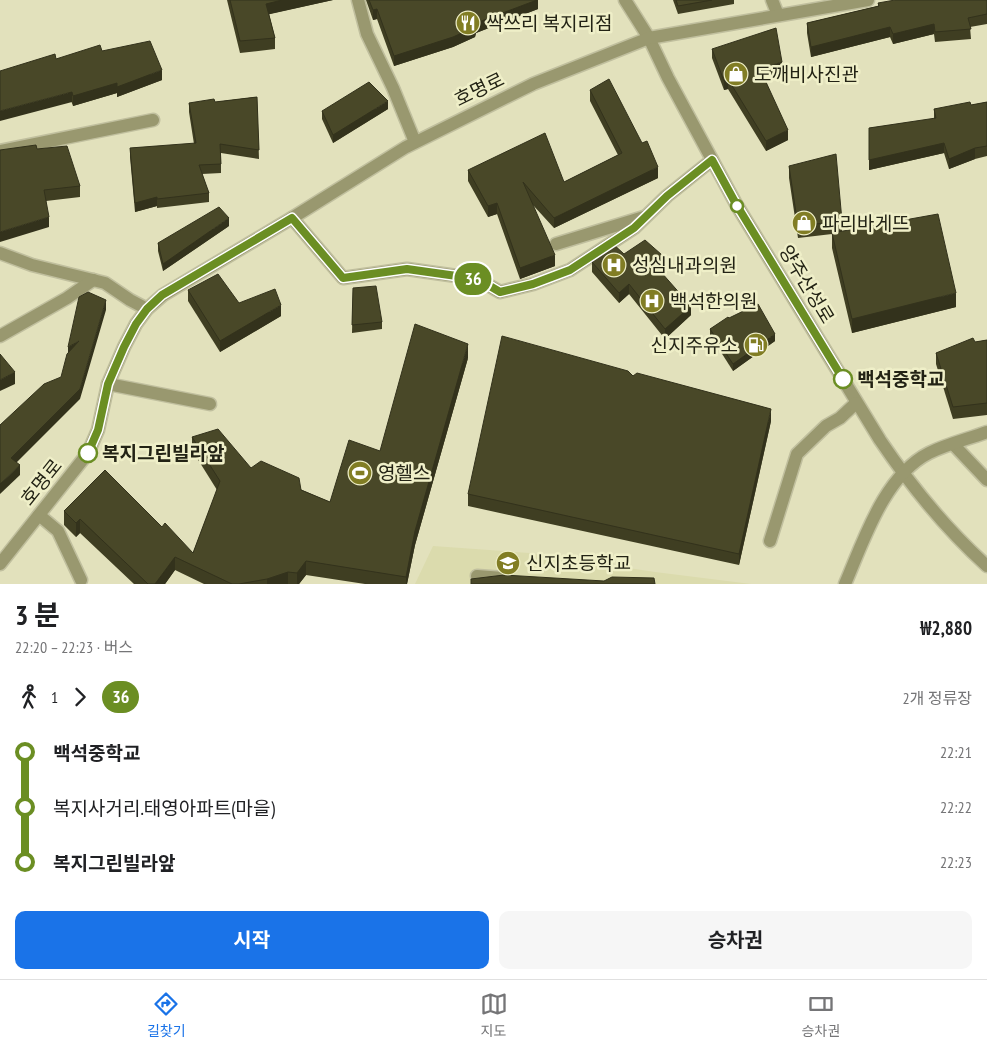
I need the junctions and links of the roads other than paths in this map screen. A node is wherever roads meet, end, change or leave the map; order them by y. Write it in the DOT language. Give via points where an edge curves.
graph roads {
  1 [pos="358,0"];
  2 [pos="624,0"];
  3 [pos="772,0"];
  4 [pos="868,0"];
  5 [pos="778,15"];
  6 [pos="649,38"];
  7 [pos="153,120"];
  8 [pos="415,142"];
  9 [pos="0,151"];
  10 [pos="712,160"];
  11 [pos="647,216"];
  12 [pos="292,218"];
  13 [pos="556,244"];
  14 [pos="0,253"];
  15 [pos="92,280"];
  16 [pos="147,309"];
  17 [pos="0,336"];
  18 [pos="108,384"];
  19 [pos="856,403"];
  20 [pos="210,404"];
  21 [pos="987,432"];
  22 [pos="953,444"];
  23 [pos="902,473"];
  24 [pos="987,480"];
  25 [pos="39,515"];
  26 [pos="770,542"];
  27 [pos="0,564"];
  28 [pos="987,566"];
  29 [pos="477,576"];
  30 [pos="516,579"];
  31 [pos="81,580"];
  32 [pos="845,584"];
  1 -- 8 [label="street" via="367,34"];
  2 -- 6 [label="street, 양주산성로"];
  3 -- 5 [label="street"];
  4 -- 5 [label="street, 호명로"];
  5 -- 6 [label="street, 호명로"];
  6 -- 8 [label="street, 호명로" via="533,84"];
  6 -- 10 [label="street, 양주산성로"];
  7 -- 9 [label="street"];
  8 -- 12 [label="street, 호명로"];
  10 -- 11 [label="street"];
  10 -- 19 [label="street, 양주산성로"];
  11 -- 12 [label="street" via="570,270 500,292 478,279 407,269 343,278"];
  11 -- 13 [label="street"];
  12 -- 16 [label="street, 호명로" via="162,295"];
  14 -- 15 [label="street" via="32,265"];
  15 -- 16 [label="street" via="105,283"];
  15 -- 17 [label="street"];
  16 -- 18 [label="street, 호명로" via="136,324"];
  18 -- 20 [label="street"];
  18 -- 25 [label="street, 호명로" via="98,430 88,453"];
  19 -- 23 [label="street, 양주산성로"];
  19 -- 26 [label="street" via="797,454"];
  21 -- 22 [label="street"];
  22 -- 23 [label="street" via="928,454"];
  22 -- 24 [label="street"];
  23 -- 28 [label="street, 양주산성로" via="942,522"];
  23 -- 32 [label="street" via="877,512"];
  25 -- 27 [label="street, 호명로"];
  25 -- 31 [label="street" via="58,531"];
  29 -- 30 [label="street"];
}
